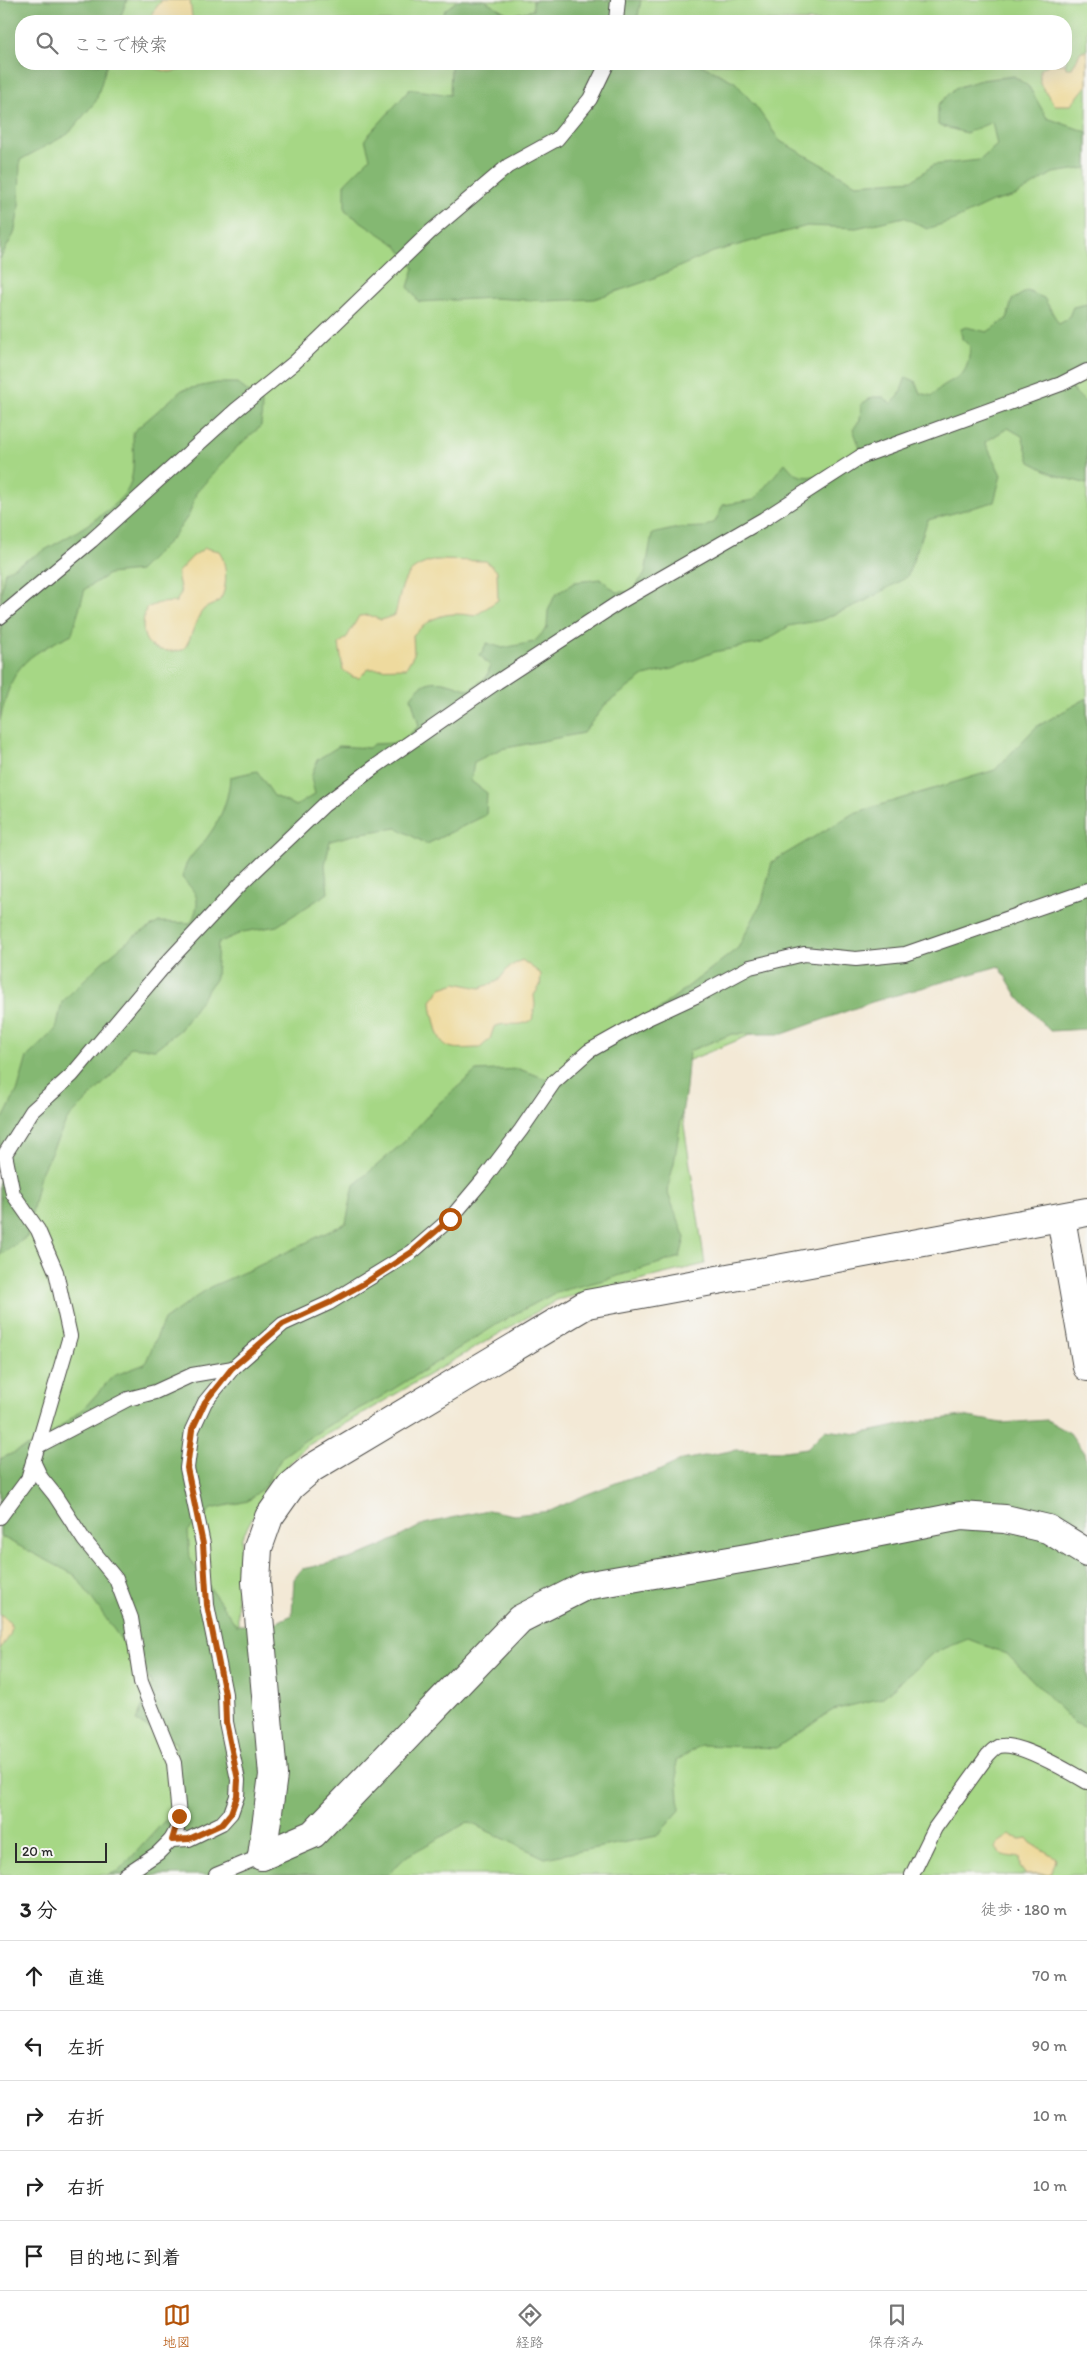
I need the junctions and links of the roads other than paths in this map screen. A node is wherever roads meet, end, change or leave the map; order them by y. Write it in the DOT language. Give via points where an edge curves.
graph roads {
  1 [pos="618,0"];
  2 [pos="617,15"];
  3 [pos="604,70"];
  4 [pos="1087,371"];
  5 [pos="0,617"];
  6 [pos="1087,891"];
  7 [pos="1087,1212"];
  8 [pos="1060,1218"];
  9 [pos="1087,1367"];
  10 [pos="232,1368"];
  11 [pos="38,1446"];
  12 [pos="33,1461"];
  13 [pos="0,1517"];
  14 [pos="1087,1553"];
  15 [pos="1087,1782"];
  16 [pos="172,1840"];
  17 [pos="262,1856"];
  18 [pos="125,1875"];
  19 [pos="216,1875"];
  20 [pos="912,1875"];
  1 -- 2 [label="lane"];
  3 -- 5 [label="lane" via="590,99 557,139 508,166 430,233 294,363"];
  4 -- 11 [label="lane" via="1061,384 860,457 764,518 618,603 376,766 324,805 240,885 164,966 72,1075 32,1111 6,1154 13,1194 38,1230 56,1272 70,1336"];
  6 -- 10 [label="lane" via="905,954 856,959 804,954 750,967 589,1051 554,1082 522,1130 450,1219 412,1252 329,1303 283,1324"];
  7 -- 8 [label="street"];
  8 -- 9 [label="street"];
  8 -- 17 [label="street" via="587,1304 312,1468 291,1486 269,1517 258,1548 256,1582 273,1775"];
  10 -- 11 [label="lane" via="192,1375 128,1400"];
  10 -- 16 [label="lane" via="205,1402 192,1430 187,1468 203,1544 207,1605 225,1694 226,1722 238,1780 237,1796 231,1813 222,1824 189,1839"];
  11 -- 12 [label="lane"];
  12 -- 13 [label="lane" via="28,1479"];
  12 -- 16 [label="lane" via="84,1540 116,1579 126,1599 141,1682 174,1763 179,1816"];
  14 -- 17 [label="street" via="1048,1529 1005,1519 961,1516 585,1586 520,1619 313,1834"];
  15 -- 20 [label="lane" via="1043,1758 1007,1745 997,1747 935,1828"];
  16 -- 18 [label="lane"];
  17 -- 19 [label="lane"];
}
